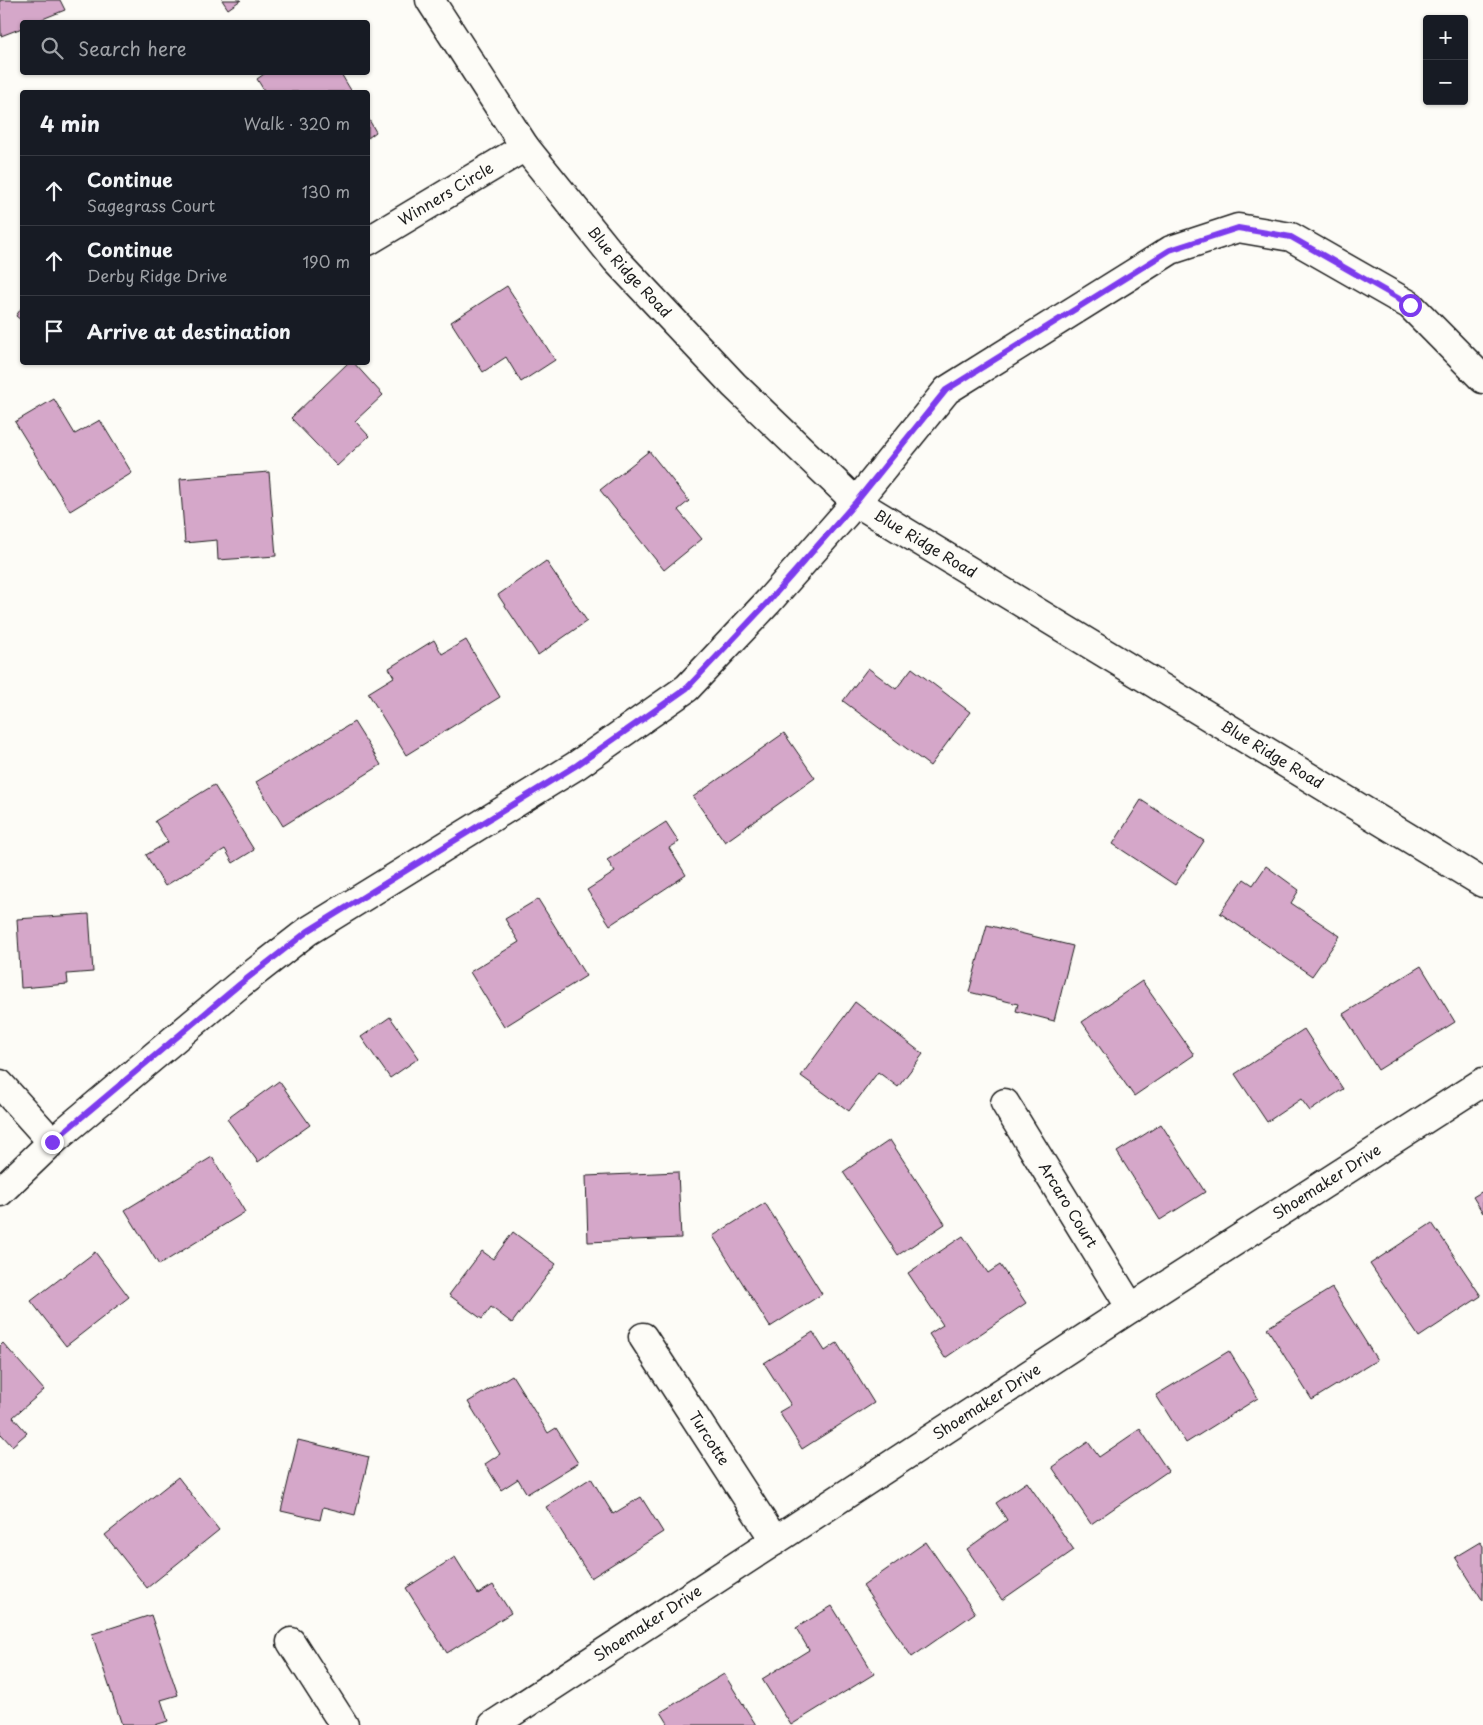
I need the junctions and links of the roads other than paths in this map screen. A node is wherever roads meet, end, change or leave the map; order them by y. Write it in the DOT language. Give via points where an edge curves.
graph roads {
  1 [pos="430,0"];
  2 [pos="526,147"];
  3 [pos="370,240"];
  4 [pos="1483,379"];
  5 [pos="856,502"];
  6 [pos="1483,884"];
  7 [pos="1483,1082"];
  8 [pos="0,1084"];
  9 [pos="1005,1103"];
  10 [pos="52,1142"];
  11 [pos="0,1192"];
  12 [pos="1131,1308"];
  13 [pos="643,1337"];
  14 [pos="775,1541"];
  15 [pos="291,1642"];
  16 [pos="344,1725"];
  17 [pos="493,1725"];
  1 -- 2 [label="street, Blue Ridge Road"];
  2 -- 3 [label="street, Winners Circle"];
  2 -- 5 [label="street, Blue Ridge Road" via="616,260 734,385"];
  4 -- 5 [label="street" via="1410,305 1291,237 1238,228 1170,250 946,390"];
  5 -- 6 [label="street, Blue Ridge Road"];
  5 -- 10 [label="street" via="687,688 577,765 308,931"];
  7 -- 12 [label="street, Shoemaker Drive"];
  8 -- 10 [label="street"];
  9 -- 12 [label="street, Arcaro Court"];
  10 -- 11 [label="street"];
  12 -- 14 [label="street, Shoemaker Drive"];
  13 -- 14 [label="street, Turcotte"];
  14 -- 17 [label="street, Shoemaker Drive"];
  15 -- 16 [label="street"];
}
